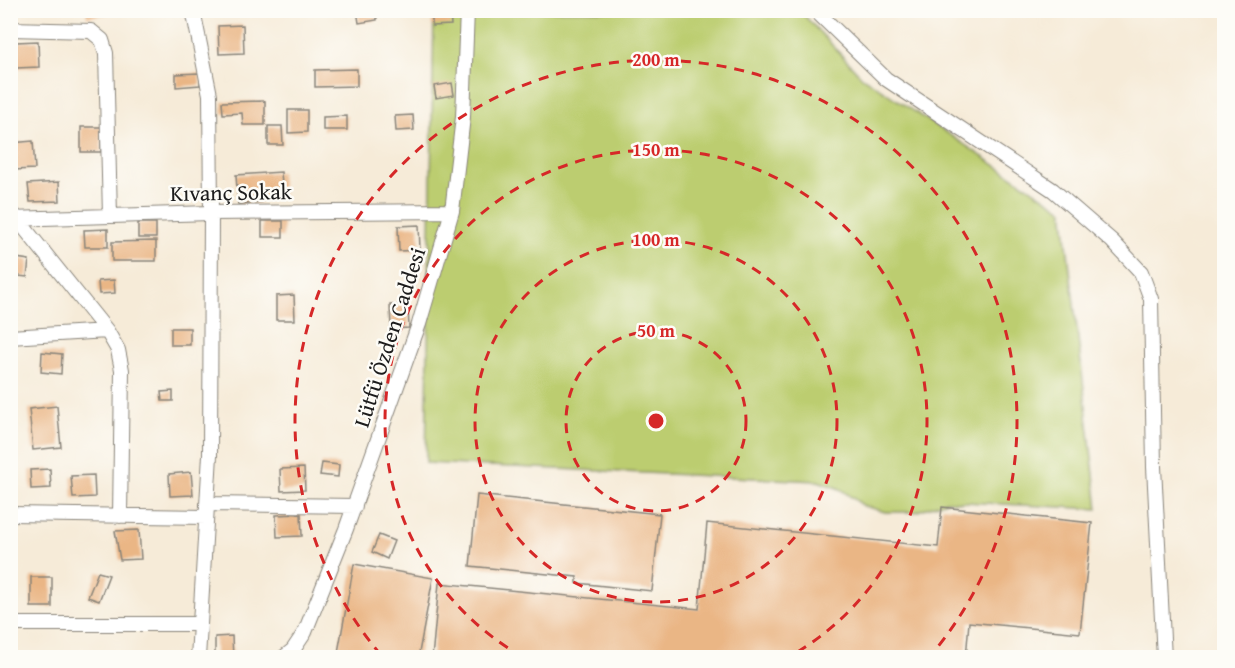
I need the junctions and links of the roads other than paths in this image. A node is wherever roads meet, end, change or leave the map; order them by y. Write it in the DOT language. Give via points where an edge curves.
graph roads {
  1 [pos="193,10"];
  2 [pos="467,10"];
  3 [pos="815,10"];
  4 [pos="10,29"];
  5 [pos="452,212"];
  6 [pos="211,213"];
  7 [pos="110,216"];
  8 [pos="13,217"];
  9 [pos="107,331"];
  10 [pos="10,337"];
  11 [pos="355,506"];
  12 [pos="206,511"];
  13 [pos="10,514"];
  14 [pos="120,516"];
  15 [pos="10,624"];
  16 [pos="200,624"];
  17 [pos="198,657"];
  18 [pos="283,657"];
  19 [pos="1164,657"];
  1 -- 6 [label="street" via="210,95"];
  2 -- 5 [label="street, Lütfü Özden Caddesi" via="463,117"];
  3 -- 19 [label="street" via="886,79 1074,207 1135,264 1145,280 1150,299"];
  4 -- 7 [label="street" via="91,31 102,40 106,53"];
  5 -- 6 [label="street, Kıvanç Sokak"];
  5 -- 11 [label="street, Lütfü Özden Caddesi" via="419,324"];
  6 -- 7 [label="street, Kıvanç Sokak"];
  6 -- 12 [label="street" via="210,455"];
  7 -- 8 [label="street, Kıvanç Sokak"];
  8 -- 9 [label="street"];
  9 -- 10 [label="street"];
  9 -- 14 [label="street" via="118,350 122,370"];
  11 -- 12 [label="street"];
  11 -- 18 [label="street, Lütfü Özden Caddesi" via="306,632"];
  12 -- 14 [label="street"];
  12 -- 16 [label="street"];
  13 -- 14 [label="street"];
  15 -- 16 [label="street"];
  16 -- 17 [label="street"];
}
